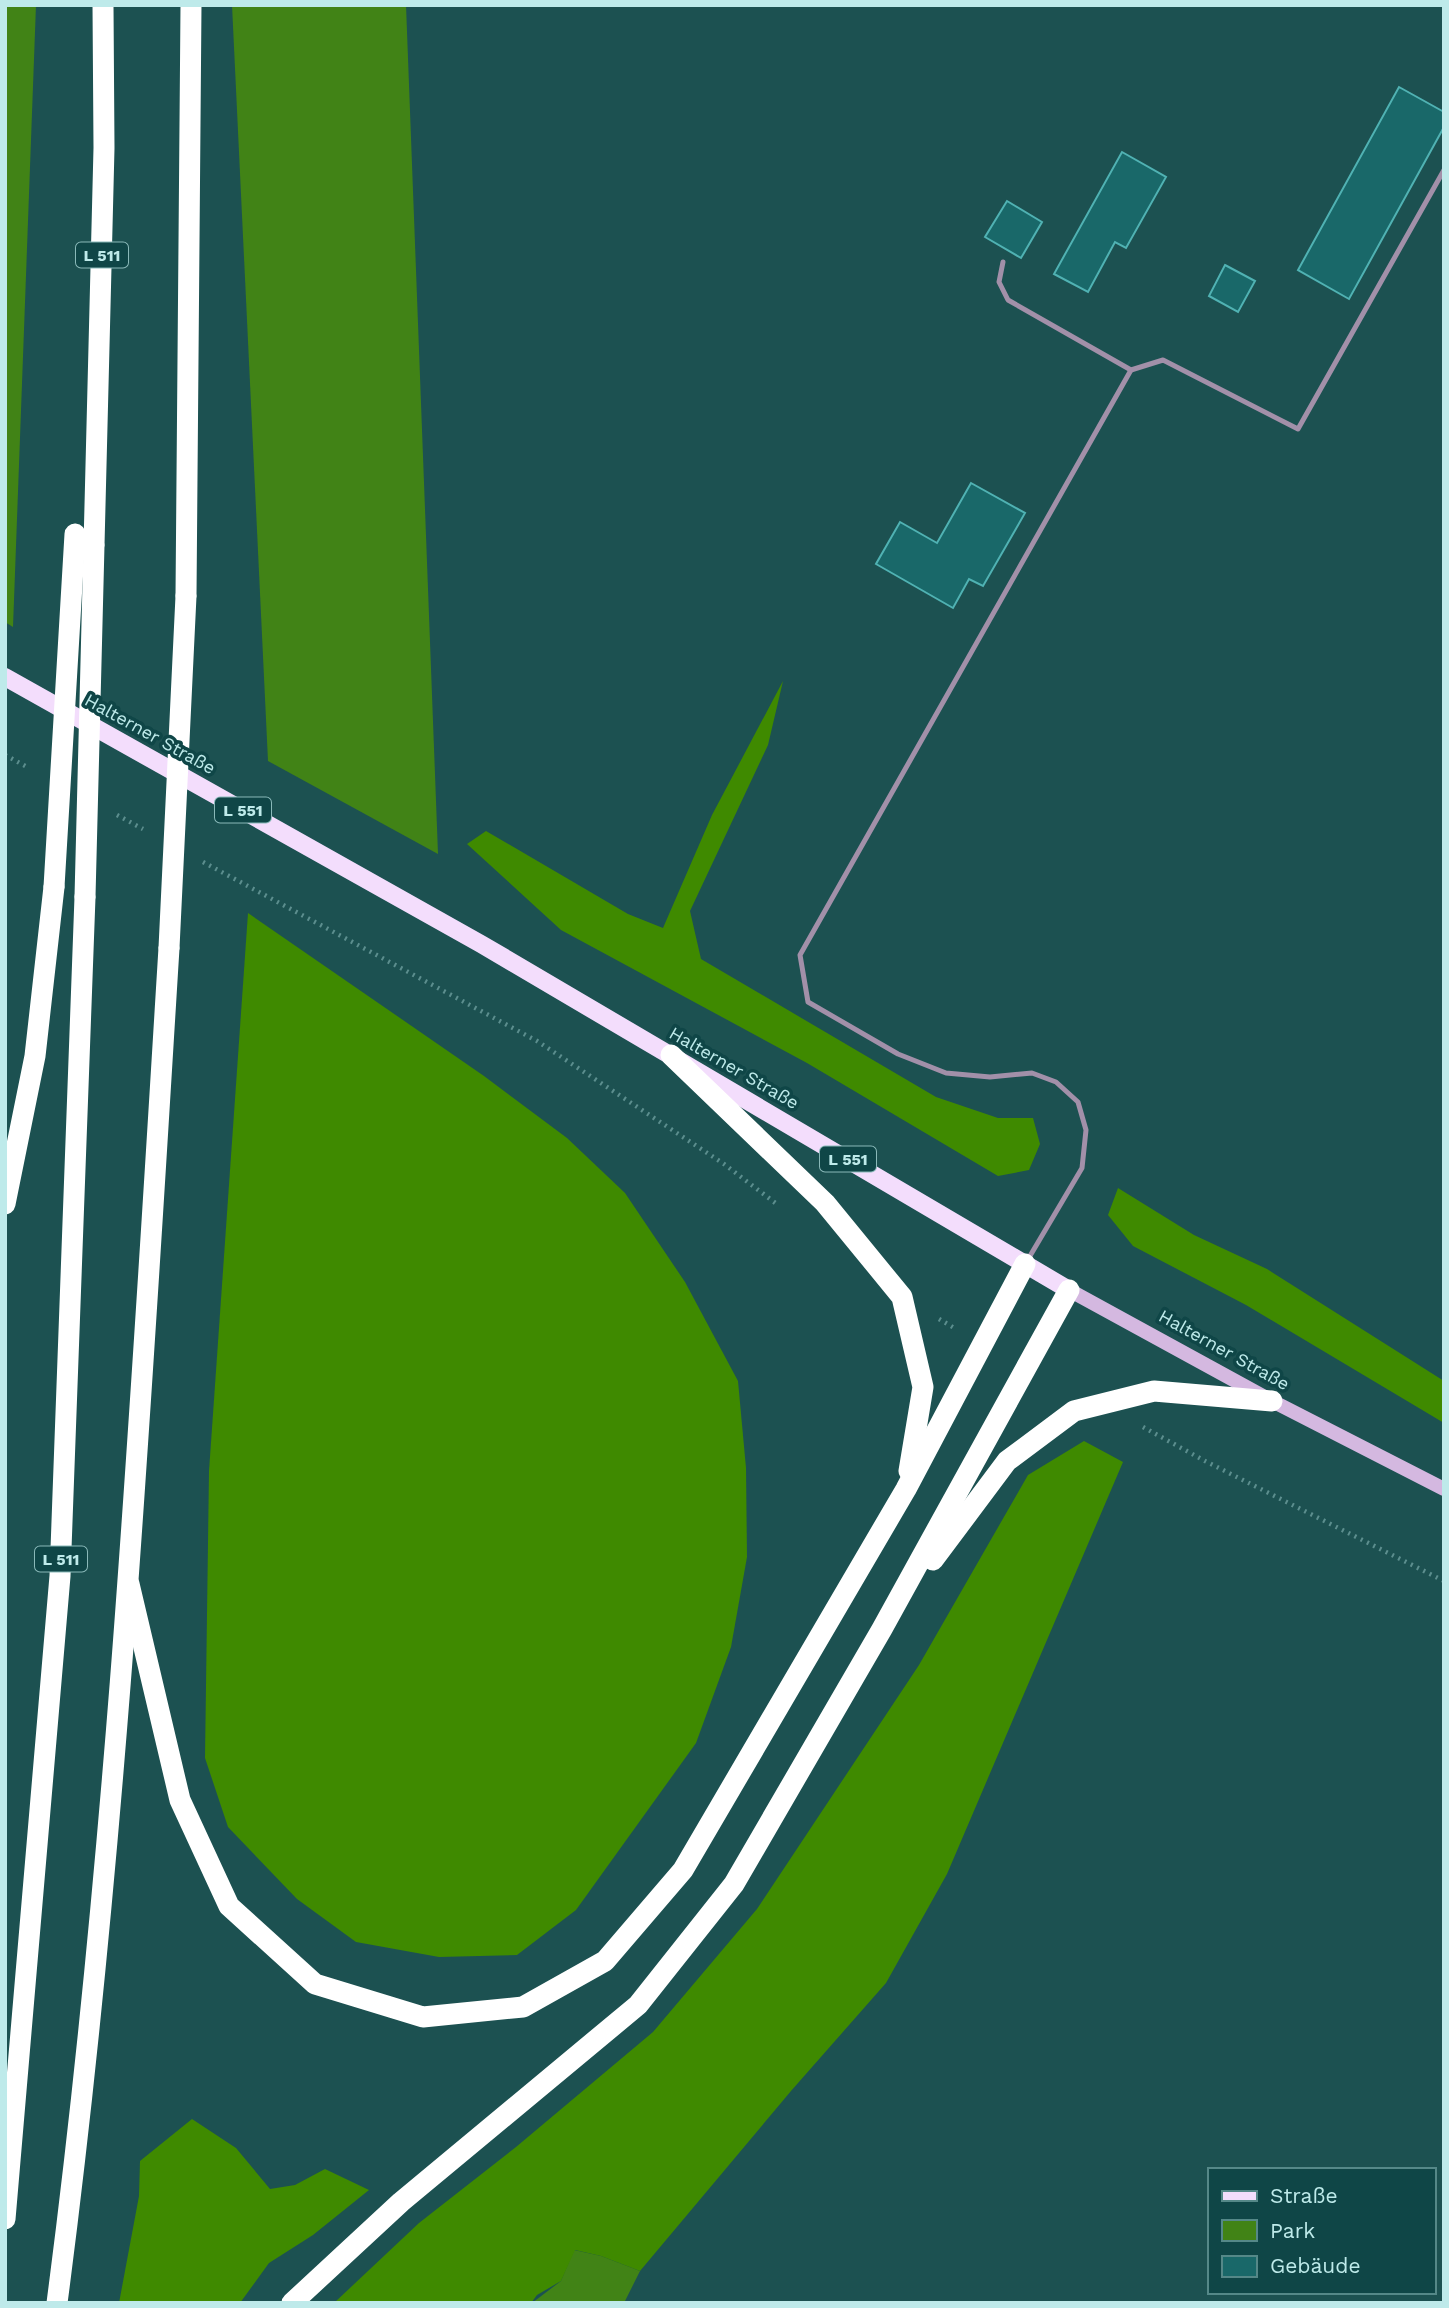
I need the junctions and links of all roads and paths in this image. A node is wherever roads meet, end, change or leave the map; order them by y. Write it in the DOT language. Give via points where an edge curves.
graph roads {
  1 [pos="103,5"];
  2 [pos="191,5"];
  3 [pos="1444,170"];
  4 [pos="1003,262"];
  5 [pos="1131,370"];
  6 [pos="96,505"];
  7 [pos="5,677"];
  8 [pos="5,755"];
  9 [pos="41,775"];
  10 [pos="114,814"];
  11 [pos="150,833"];
  12 [pos="199,859"];
  13 [pos="671,1055"];
  14 [pos="5,1204"];
  15 [pos="787,1213"];
  16 [pos="1025,1264"];
  17 [pos="1069,1290"];
  18 [pos="902,1297"];
  19 [pos="982,1344"];
  20 [pos="1272,1401"];
  21 [pos="1106,1405"];
  22 [pos="906,1489"];
  23 [pos="1444,1489"];
  24 [pos="1444,1581"];
  25 [pos="129,1584"];
  26 [pos="882,1629"];
  27 [pos="5,2219"];
  28 [pos="57,2303"];
  29 [pos="292,2303"];
  1 -- 6 [label="highway, L 511"];
  2 -- 25 [label="highway, bridge" via="186,596"];
  3 -- 5 [label="lane" via="1298,429 1163,360"];
  4 -- 5 [label="lane" via="999,282 1009,300"];
  5 -- 16 [label="lane" via="800,955 808,1002 898,1054 946,1073 990,1077 1032,1073 1056,1082 1078,1101 1086,1130 1082,1168"];
  6 -- 14 [label="highway, bridge" via="75,534 54,887 36,1056"];
  6 -- 27 [label="highway, L 511, bridge" via="60,1576"];
  7 -- 13 [label="main road, Halterner Straße / L 551"];
  8 -- 9 [label="path"];
  10 -- 11 [label="path"];
  12 -- 15 [label="path" via="537,1041 724,1164"];
  13 -- 16 [label="main road, Halterner Straße / L 551"];
  13 -- 18 [label="highway" via="825,1203"];
  16 -- 17 [label="main road, Halterner Straße / L 551"];
  16 -- 19 [label="highway"];
  17 -- 20 [label="main road, Halterner Straße / L 551"];
  17 -- 26 [label="highway"];
  18 -- 19 [label="path"];
  18 -- 22 [label="highway" via="923,1387"];
  19 -- 22 [label="highway"];
  20 -- 21 [label="highway" via="1154,1391"];
  20 -- 23 [label="main road, Halterner Straße / L 551"];
  21 -- 24 [label="path" via="1205,1461"];
  21 -- 26 [label="highway" via="1074,1411 1006,1461"];
  22 -- 25 [label="highway" via="683,1870 605,1961 523,2007 423,2017 315,1984 229,1906 180,1800"];
  25 -- 28 [label="highway" via="103,1896"];
  26 -- 29 [label="highway" via="734,1884 638,2005 401,2202"];
}
